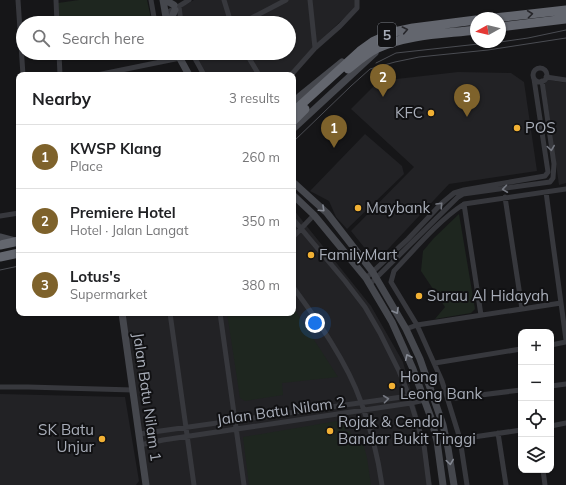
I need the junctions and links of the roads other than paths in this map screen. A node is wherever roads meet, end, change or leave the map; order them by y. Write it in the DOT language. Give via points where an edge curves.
graph roads {
  1 [pos="18,0"];
  2 [pos="56,0"];
  3 [pos="152,0"];
  4 [pos="164,0"];
  5 [pos="190,0"];
  6 [pos="224,0"];
  7 [pos="286,0"];
  8 [pos="310,0"];
  9 [pos="357,2"];
  10 [pos="176,7"];
  11 [pos="566,10"];
  12 [pos="165,11"];
  13 [pos="19,16"];
  14 [pos="57,16"];
  15 [pos="154,16"];
  16 [pos="166,16"];
  17 [pos="172,16"];
  18 [pos="179,16"];
  19 [pos="230,16"];
  20 [pos="255,16"];
  21 [pos="506,17"];
  22 [pos="566,19"];
  23 [pos="470,20"];
  24 [pos="506,26"];
  25 [pos="470,31"];
  26 [pos="315,48"];
  27 [pos="379,48"];
  28 [pos="360,51"];
  29 [pos="22,60"];
  30 [pos="59,60"];
  31 [pos="161,60"];
  32 [pos="181,60"];
  33 [pos="196,60"];
  34 [pos="250,60"];
  35 [pos="23,72"];
  36 [pos="60,72"];
  37 [pos="110,72"];
  38 [pos="188,72"];
  39 [pos="202,72"];
  40 [pos="257,72"];
  41 [pos="294,72"];
  42 [pos="546,76"];
  43 [pos="534,79"];
  44 [pos="566,80"];
  45 [pos="542,81"];
  46 [pos="318,93"];
  47 [pos="296,100"];
  48 [pos="296,110"];
  49 [pos="296,118"];
  50 [pos="296,126"];
  51 [pos="547,174"];
  52 [pos="553,178"];
  53 [pos="296,185"];
  54 [pos="566,189"];
  55 [pos="546,192"];
  56 [pos="296,197"];
  57 [pos="506,197"];
  58 [pos="464,204"];
  59 [pos="16,213"];
  60 [pos="314,215"];
  61 [pos="0,216"];
  62 [pos="296,222"];
  63 [pos="302,228"];
  64 [pos="424,230"];
  65 [pos="433,231"];
  66 [pos="296,234"];
  67 [pos="0,237"];
  68 [pos="16,241"];
  69 [pos="16,241"];
  70 [pos="0,245"];
  71 [pos="16,254"];
  72 [pos="0,257"];
  73 [pos="375,274"];
  74 [pos="368,281"];
  75 [pos="296,291"];
  76 [pos="561,303"];
  77 [pos="522,309"];
  78 [pos="481,315"];
  79 [pos="122,316"];
  80 [pos="170,316"];
  81 [pos="220,316"];
  82 [pos="417,325"];
  83 [pos="406,329"];
  84 [pos="566,341"];
  85 [pos="554,344"];
  86 [pos="518,349"];
  87 [pos="434,363"];
  88 [pos="429,384"];
  89 [pos="566,384"];
  90 [pos="554,386"];
  91 [pos="0,388"];
  92 [pos="133,390"];
  93 [pos="518,390"];
  94 [pos="409,396"];
  95 [pos="424,396"];
  96 [pos="448,399"];
  97 [pos="361,402"];
  98 [pos="411,403"];
  99 [pos="364,411"];
  100 [pos="235,420"];
  101 [pos="566,423"];
  102 [pos="554,425"];
  103 [pos="185,427"];
  104 [pos="236,430"];
  105 [pos="518,431"];
  106 [pos="139,434"];
  107 [pos="498,434"];
  108 [pos="187,437"];
  109 [pos="460,439"];
  110 [pos="140,445"];
  111 [pos="543,473"];
  112 [pos="146,485"];
  113 [pos="194,485"];
  114 [pos="244,485"];
  115 [pos="382,485"];
  116 [pos="429,485"];
  117 [pos="443,485"];
  118 [pos="454,485"];
  119 [pos="467,485"];
  120 [pos="506,485"];
  121 [pos="545,485"];
  1 -- 13 [label="street"];
  2 -- 14 [label="street"];
  3 -- 15 [label="street"];
  4 -- 10 [label="main road"];
  4 -- 12 [label="main road"];
  5 -- 10 [label="street"];
  6 -- 19 [label="street"];
  7 -- 20 [label="street"];
  8 -- 26 [label="street"];
  9 -- 26 [label="street" via="357,8 352,15"];
  10 -- 12 [label="street"];
  10 -- 17 [label="main road"];
  10 -- 18 [label="street"];
  21 -- 11 [label="highway, one-way"];
  12 -- 16 [label="main road"];
  22 -- 24 [label="highway"];
  28 -- 23 [label="highway, 5, one-way" via="394,32"];
  25 -- 27 [label="highway, 5" via="410,38"];
  26 -- 41 [label="street"];
  27 -- 46 [label="highway, 5" via="364,56"];
  27 -- 50 [label="main road, 5"];
  28 -- 46 [label="highway, 5"];
  28 -- 47 [label="main road, 5" via="340,63"];
  29 -- 35 [label="street"];
  30 -- 36 [label="street"];
  31 -- 37 [label="street"];
  32 -- 38 [label="main road"];
  33 -- 39 [label="street"];
  34 -- 40 [label="street"];
  42 -- 43 [label="street" via="545,71 538,68 534,71"];
  42 -- 44 [label="street"];
  42 -- 45 [label="street"];
  43 -- 45 [label="street"];
  43 -- 51 [label="street"];
  45 -- 52 [label="street, one-way" via="554,164"];
  46 -- 48 [label="highway, 5"];
  46 -- 49 [label="highway, 5"];
  51 -- 52 [label="street"];
  73 -- 51 [label="street, one-way" via="454,193"];
  52 -- 64 [label="street, one-way" via="550,182 463,194 450,203"];
  53 -- 73 [label="main road, one-way" via="327,213"];
  54 -- 55 [label="street"];
  55 -- 57 [label="street"];
  55 -- 76 [label="street"];
  56 -- 60 [label="main road"];
  57 -- 58 [label="street"];
  57 -- 77 [label="street"];
  58 -- 65 [label="street"];
  58 -- 78 [label="street"];
  59 -- 61 [label="street"];
  60 -- 63 [label="street"];
  60 -- 74 [label="main road"];
  62 -- 63 [label="street"];
  63 -- 66 [label="street"];
  63 -- 94 [label="street" via="365,307 399,371"];
  64 -- 65 [label="street"];
  64 -- 73 [label="street"];
  65 -- 82 [label="street" via="394,271 392,277 392,282"];
  67 -- 68 [label="main road"];
  69 -- 70 [label="highway"];
  71 -- 72 [label="highway"];
  73 -- 74 [label="street"];
  73 -- 83 [label="main road, one-way"];
  95 -- 74 [label="main road, one-way" via="392,322"];
  75 -- 97 [label="street" via="330,341"];
  76 -- 77 [label="street"];
  76 -- 84 [label="street"];
  77 -- 78 [label="street"];
  78 -- 82 [label="street"];
  79 -- 92 [label="main road, Jalan Batu Nilam 1"];
  80 -- 103 [label="street"];
  81 -- 100 [label="street"];
  82 -- 83 [label="street"];
  82 -- 87 [label="street"];
  83 -- 88 [label="main road"];
  84 -- 85 [label="street"];
  86 -- 87 [label="street"];
  87 -- 96 [label="street"];
  88 -- 95 [label="main road" via="429,397"];
  88 -- 118 [label="main road, one-way" via="445,433"];
  89 -- 90 [label="street"];
  91 -- 92 [label="street"];
  92 -- 106 [label="main road, Jalan Batu Nilam 1"];
  93 -- 96 [label="street"];
  94 -- 95 [label="street, Jalan Batu Nilam 2"];
  97 -- 94 [label="street, Jalan Batu Nilam 2, one-way"];
  95 -- 98 [label="street, Jalan Batu Nilam 2"];
  95 -- 117 [label="main road" via="437,441"];
  96 -- 109 [label="street"];
  97 -- 99 [label="street"];
  97 -- 100 [label="street, Jalan Batu Nilam 2"];
  98 -- 99 [label="street, Jalan Batu Nilam 2"];
  98 -- 116 [label="street" via="424,445"];
  99 -- 104 [label="street, Jalan Batu Nilam 2"];
  99 -- 115 [label="street" via="376,449"];
  100 -- 103 [label="street, Jalan Batu Nilam 2"];
  100 -- 104 [label="street"];
  101 -- 102 [label="street"];
  103 -- 106 [label="street, Jalan Batu Nilam 2"];
  103 -- 108 [label="street"];
  104 -- 108 [label="street, Jalan Batu Nilam 2"];
  104 -- 114 [label="street"];
  105 -- 107 [label="street"];
  106 -- 110 [label="main road, Jalan Batu Nilam 1"];
  107 -- 109 [label="street"];
  107 -- 120 [label="street"];
  108 -- 110 [label="street, Jalan Batu Nilam 2"];
  108 -- 113 [label="street"];
  109 -- 119 [label="street"];
  110 -- 112 [label="main road, Jalan Batu Nilam 1"];
  111 -- 121 [label="street"];
}
